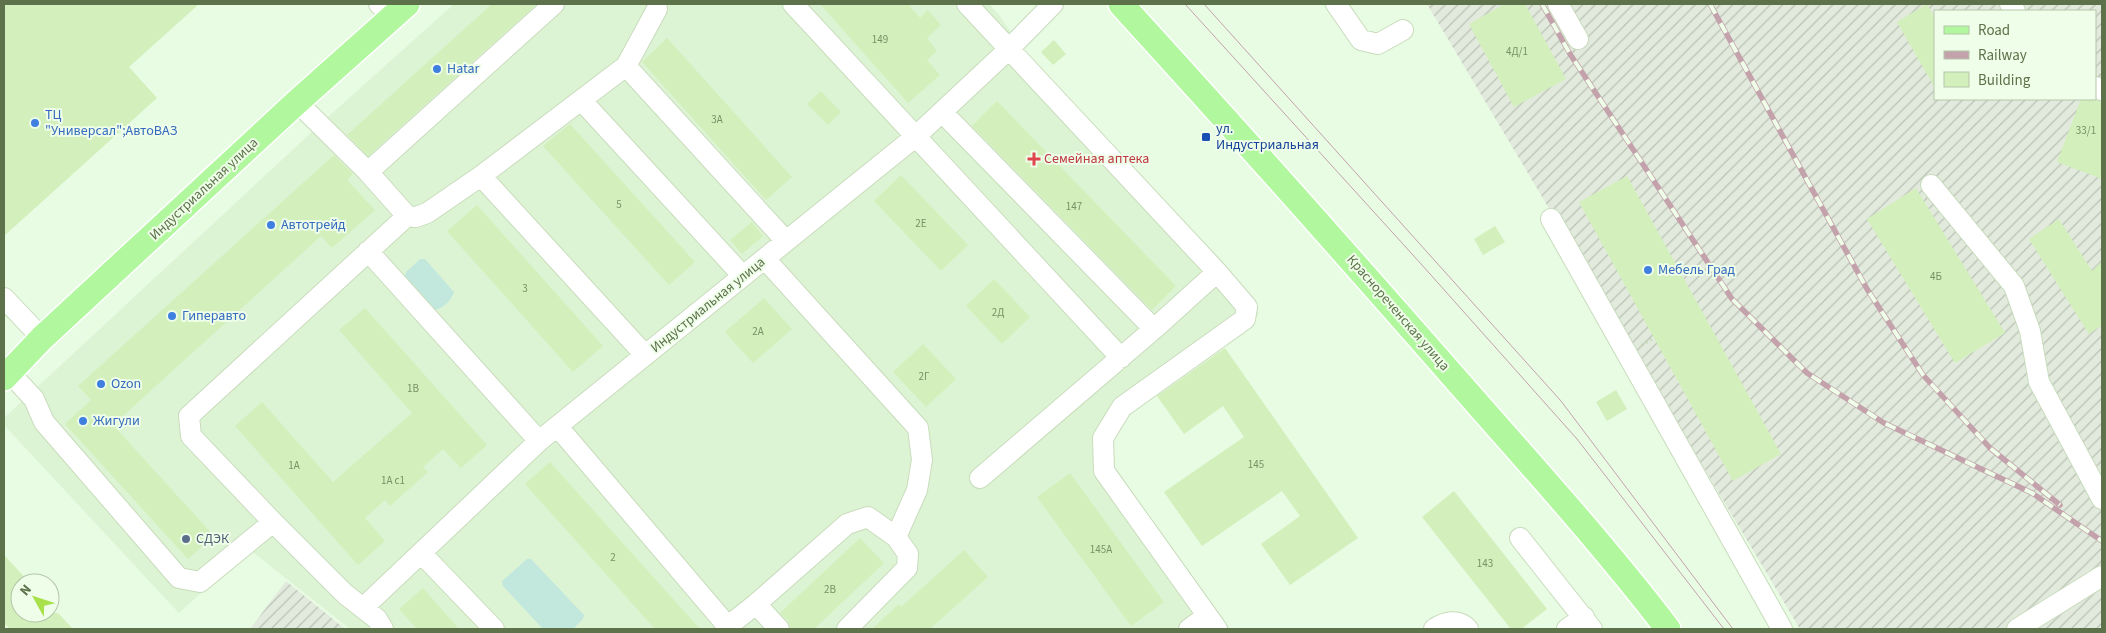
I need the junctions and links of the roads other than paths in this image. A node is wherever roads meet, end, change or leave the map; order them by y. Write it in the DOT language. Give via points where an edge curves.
graph roads {
  1 [pos="554,4"];
  2 [pos="967,4"];
  3 [pos="1053,4"];
  4 [pos="1121,4"];
  5 [pos="1336,4"];
  6 [pos="1558,4"];
  7 [pos="795,6"];
  8 [pos="393,8"];
  9 [pos="657,9"];
  10 [pos="1403,30"];
  11 [pos="1578,39"];
  12 [pos="1008,50"];
  13 [pos="626,66"];
  14 [pos="582,101"];
  15 [pos="297,102"];
  16 [pos="942,112"];
  17 [pos="915,137"];
  18 [pos="368,172"];
  19 [pos="481,176"];
  20 [pos="1931,186"];
  21 [pos="406,216"];
  22 [pos="1551,219"];
  23 [pos="786,241"];
  24 [pos="368,251"];
  25 [pos="764,258"];
  26 [pos="1217,272"];
  27 [pos="742,275"];
  28 [pos="4,298"];
  29 [pos="1154,329"];
  30 [pos="42,338"];
  31 [pos="645,355"];
  32 [pos="1120,358"];
  33 [pos="7,375"];
  34 [pos="558,427"];
  35 [pos="539,441"];
  36 [pos="980,478"];
  37 [pos="2102,500"];
  38 [pos="273,522"];
  39 [pos="896,537"];
  40 [pos="1520,538"];
  41 [pos="420,553"];
  42 [pos="2102,576"];
  43 [pos="756,604"];
  44 [pos="364,607"];
  45 [pos="1212,622"];
  46 [pos="1588,623"];
  47 [pos="729,627"];
  48 [pos="384,629"];
  49 [pos="494,629"];
  50 [pos="779,629"];
  51 [pos="847,629"];
  52 [pos="1189,629"];
  53 [pos="1434,629"];
  54 [pos="1468,629"];
  55 [pos="1567,629"];
  56 [pos="1668,629"];
  57 [pos="1782,629"];
  58 [pos="2017,629"];
  1 -- 18 [label="street"];
  2 -- 12 [label="street"];
  3 -- 12 [label="street, Индустриальная улица"];
  4 -- 56 [label="main road, Краснореченская улица" via="1532,465"];
  5 -- 10 [label="street" via="1361,40 1378,44"];
  6 -- 11 [label="street"];
  7 -- 17 [label="street"];
  8 -- 15 [label="main road, Индустриальная улица"];
  9 -- 13 [label="street"];
  12 -- 16 [label="street, Индустриальная улица"];
  12 -- 26 [label="street"];
  13 -- 14 [label="street"];
  13 -- 23 [label="street"];
  14 -- 19 [label="street"];
  14 -- 27 [label="street"];
  15 -- 18 [label="street"];
  15 -- 30 [label="main road, Индустриальная улица"];
  16 -- 17 [label="street, Индустриальная улица"];
  16 -- 29 [label="street"];
  17 -- 23 [label="street, Индустриальная улица"];
  17 -- 32 [label="street"];
  18 -- 21 [label="street"];
  19 -- 21 [label="street" via="428,213"];
  19 -- 31 [label="street"];
  20 -- 37 [label="street" via="2014,286 2030,331 2039,382"];
  21 -- 24 [label="street"];
  22 -- 57 [label="street"];
  23 -- 25 [label="street, Индустриальная улица"];
  24 -- 35 [label="street"];
  24 -- 38 [label="street" via="189,416 191,436"];
  25 -- 27 [label="street, Индустриальная улица"];
  25 -- 39 [label="street" via="918,428 922,460 917,490"];
  26 -- 29 [label="street"];
  26 -- 45 [label="street" via="1247,307 1245,319 1122,407 1103,438 1104,471"];
  27 -- 31 [label="street, Индустриальная улица"];
  28 -- 30 [label="street"];
  29 -- 32 [label="street"];
  30 -- 33 [label="main road, Индустриальная улица"];
  31 -- 34 [label="street, Индустриальная улица"];
  32 -- 36 [label="street"];
  33 -- 38 [label="street" via="34,399 44,422 179,578 200,582"];
  34 -- 35 [label="street, Индустриальная улица"];
  34 -- 47 [label="street"];
  35 -- 41 [label="street, Индустриальная улица"];
  38 -- 44 [label="street" via="345,594"];
  39 -- 43 [label="street" via="868,516 847,524"];
  39 -- 51 [label="street" via="908,554 907,568"];
  40 -- 46 [label="street"];
  41 -- 44 [label="street, Индустриальная улица"];
  41 -- 49 [label="street"];
  42 -- 58 [label="street"];
  43 -- 47 [label="street"];
  43 -- 50 [label="street"];
  44 -- 48 [label="street"];
  45 -- 52 [label="street"];
  46 -- 55 [label="street"];
  53 -- 54 [label="street" via="1442,623 1454,622 1464,624"];
}
